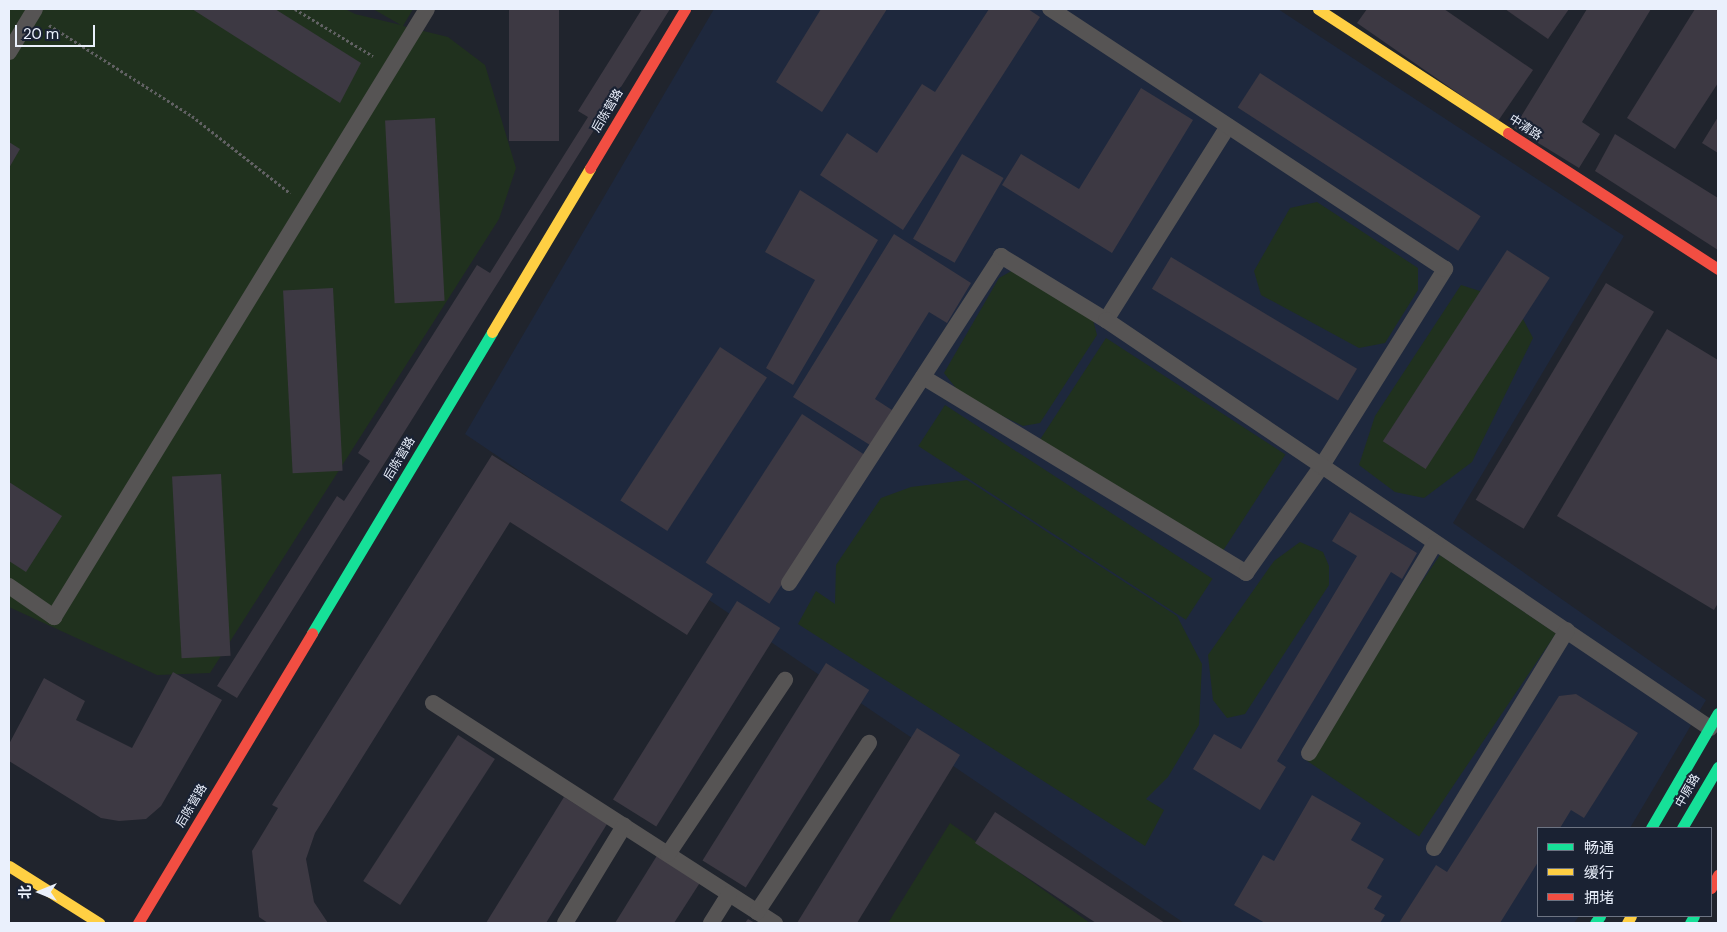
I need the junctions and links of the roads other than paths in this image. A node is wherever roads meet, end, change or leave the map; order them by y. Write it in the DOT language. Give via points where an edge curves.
graph roads {
  1 [pos="427,9"];
  2 [pos="685,9"];
  3 [pos="1050,9"];
  4 [pos="1318,9"];
  5 [pos="34,11"];
  6 [pos="9,52"];
  7 [pos="1228,126"];
  8 [pos="1718,268"];
  9 [pos="1106,320"];
  10 [pos="923,377"];
  11 [pos="1320,467"];
  12 [pos="1435,543"];
  13 [pos="789,584"];
  14 [pos="9,586"];
  15 [pos="1567,630"];
  16 [pos="784,680"];
  17 [pos="433,703"];
  18 [pos="1718,713"];
  19 [pos="1710,728"];
  20 [pos="869,743"];
  21 [pos="1310,753"];
  22 [pos="1718,767"];
  23 [pos="624,826"];
  24 [pos="1652,827"];
  25 [pos="1683,827"];
  26 [pos="1434,848"];
  27 [pos="668,854"];
  28 [pos="9,866"];
  29 [pos="1718,875"];
  30 [pos="1712,886"];
  31 [pos="729,894"];
  32 [pos="757,912"];
  33 [pos="99,923"];
  34 [pos="138,923"];
  35 [pos="565,923"];
  36 [pos="711,923"];
  37 [pos="775,923"];
  1 -- 14 [label="lane" via="54,617"];
  2 -- 34 [label="street, 后陈营路"];
  3 -- 7 [label="lane"];
  4 -- 8 [label="street, 中清路"];
  5 -- 6 [label="lane"];
  7 -- 9 [label="lane"];
  7 -- 11 [label="lane" via="1445,269"];
  9 -- 10 [label="lane" via="1001,256"];
  9 -- 11 [label="lane"];
  10 -- 11 [label="lane" via="1246,573"];
  10 -- 13 [label="lane"];
  11 -- 12 [label="lane"];
  12 -- 15 [label="lane"];
  12 -- 21 [label="lane"];
  15 -- 19 [label="lane"];
  15 -- 26 [label="lane"];
  16 -- 27 [label="lane"];
  17 -- 23 [label="lane"];
  18 -- 19 [label="street"];
  19 -- 24 [label="street"];
  20 -- 32 [label="lane"];
  22 -- 25 [label="street, 中原路"];
  23 -- 27 [label="lane"];
  23 -- 35 [label="lane"];
  27 -- 31 [label="lane"];
  28 -- 33 [label="street"];
  29 -- 30 [label="street"];
  31 -- 32 [label="lane"];
  31 -- 36 [label="lane"];
  32 -- 37 [label="lane"];
}
